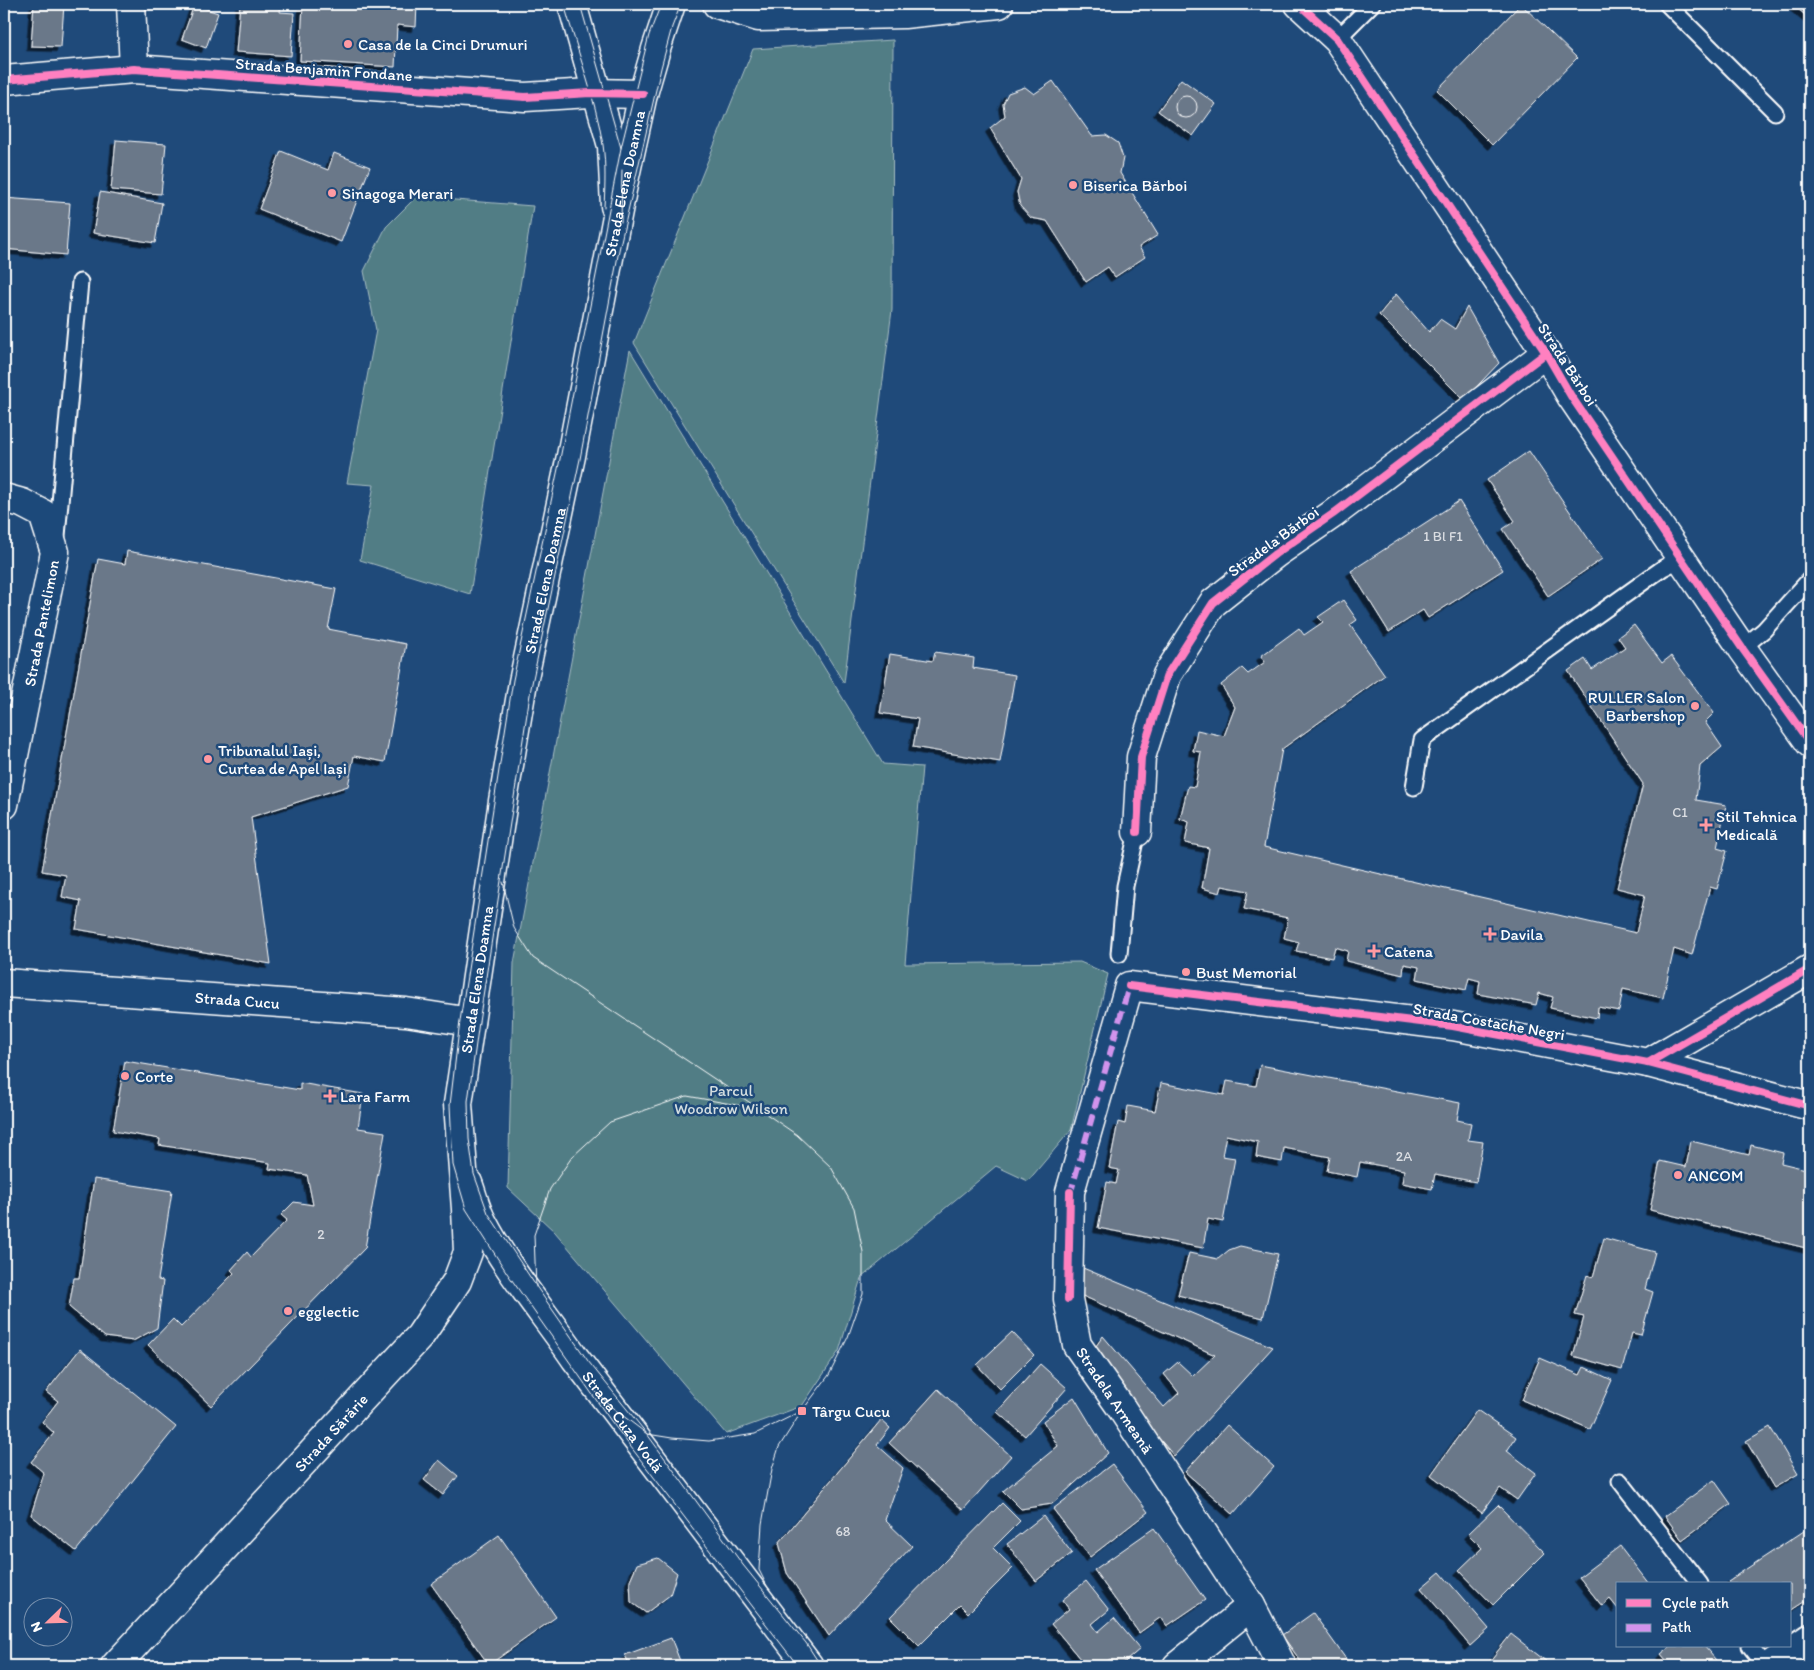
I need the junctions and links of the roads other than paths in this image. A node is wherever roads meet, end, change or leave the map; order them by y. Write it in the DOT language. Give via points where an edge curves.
graph roads {
  1 [pos="131,4"];
  2 [pos="572,4"];
  3 [pos="671,4"];
  4 [pos="717,4"];
  5 [pos="998,4"];
  6 [pos="1298,4"];
  7 [pos="1372,4"];
  8 [pos="1667,4"];
  9 [pos="1337,39"];
  10 [pos="134,69"];
  11 [pos="4,80"];
  12 [pos="598,93"];
  13 [pos="644,94"];
  14 [pos="1775,112"];
  15 [pos="616,222"];
  16 [pos="80,282"];
  17 [pos="1546,353"];
  18 [pos="4,498"];
  19 [pos="55,552"];
  20 [pos="1681,559"];
  21 [pos="1810,579"];
  22 [pos="1742,648"];
  23 [pos="1810,743"];
  24 [pos="1414,787"];
  25 [pos="4,805"];
  26 [pos="1137,832"];
  27 [pos="1119,954"];
  28 [pos="1810,969"];
  29 [pos="4,983"];
  30 [pos="1129,986"];
  31 [pos="470,1022"];
  32 [pos="1648,1063"];
  33 [pos="1810,1106"];
  34 [pos="462,1164"];
  35 [pos="1620,1482"];
  36 [pos="1698,1582"];
  37 [pos="1251,1606"];
  38 [pos="1810,1638"];
  39 [pos="1752,1648"];
  40 [pos="115,1666"];
  41 [pos="809,1666"];
  42 [pos="1177,1666"];
  43 [pos="1282,1666"];
  44 [pos="1767,1666"];
  1 -- 10 [label="street"];
  2 -- 12 [label="street"];
  3 -- 13 [label="street, Strada Elena Doamna"];
  4 -- 5 [label="street" via="758,17 904,14"];
  6 -- 9 [label="street, Strada Bărboi"];
  7 -- 9 [label="lane"];
  8 -- 14 [label="lane"];
  9 -- 17 [label="street, Strada Bărboi"];
  10 -- 11 [label="street, Strada Benjamin Fondane"];
  10 -- 12 [label="street, Strada Benjamin Fondane" via="525,97"];
  12 -- 13 [label="street, Strada Benjamin Fondane"];
  12 -- 15 [label="street" via="612,146"];
  13 -- 15 [label="street, Strada Elena Doamna"];
  15 -- 31 [label="street, Strada Elena Doamna" via="523,682"];
  16 -- 19 [label="lane"];
  17 -- 20 [label="street, Strada Bărboi" via="1571,396"];
  17 -- 26 [label="street, Stradela Bărboi" via="1213,603 1167,675 1141,758"];
  18 -- 19 [label="street, Strada Pantelimon" via="43,514"];
  19 -- 25 [label="street, Strada Pantelimon"];
  20 -- 22 [label="street, Strada Bărboi"];
  20 -- 24 [label="lane" via="1663,568 1422,740"];
  21 -- 22 [label="lane" via="1764,630"];
  22 -- 23 [label="street, Strada Bărboi"];
  26 -- 27 [label="lane" via="1125,886"];
  28 -- 32 [label="street"];
  29 -- 31 [label="street, Strada Cucu" via="406,1012"];
  30 -- 32 [label="street, Strada Costache Negri" via="1453,1026"];
  30 -- 37 [label="street, Stradela Armeană" via="1070,1192 1068,1299 1077,1345"];
  31 -- 34 [label="street, Strada Elena Doamna" via="458,1104"];
  32 -- 33 [label="street, Strada Costache Negri"];
  34 -- 40 [label="street, Strada Sărărie" via="468,1252 457,1280 420,1336"];
  34 -- 41 [label="street, Strada Cuza Vodă" via="482,1221 504,1260 574,1358"];
  35 -- 36 [label="lane"];
  37 -- 42 [label="street"];
  37 -- 43 [label="street, Stradela Armeană"];
  38 -- 44 [label="street"];
  39 -- 44 [label="lane"];
}
